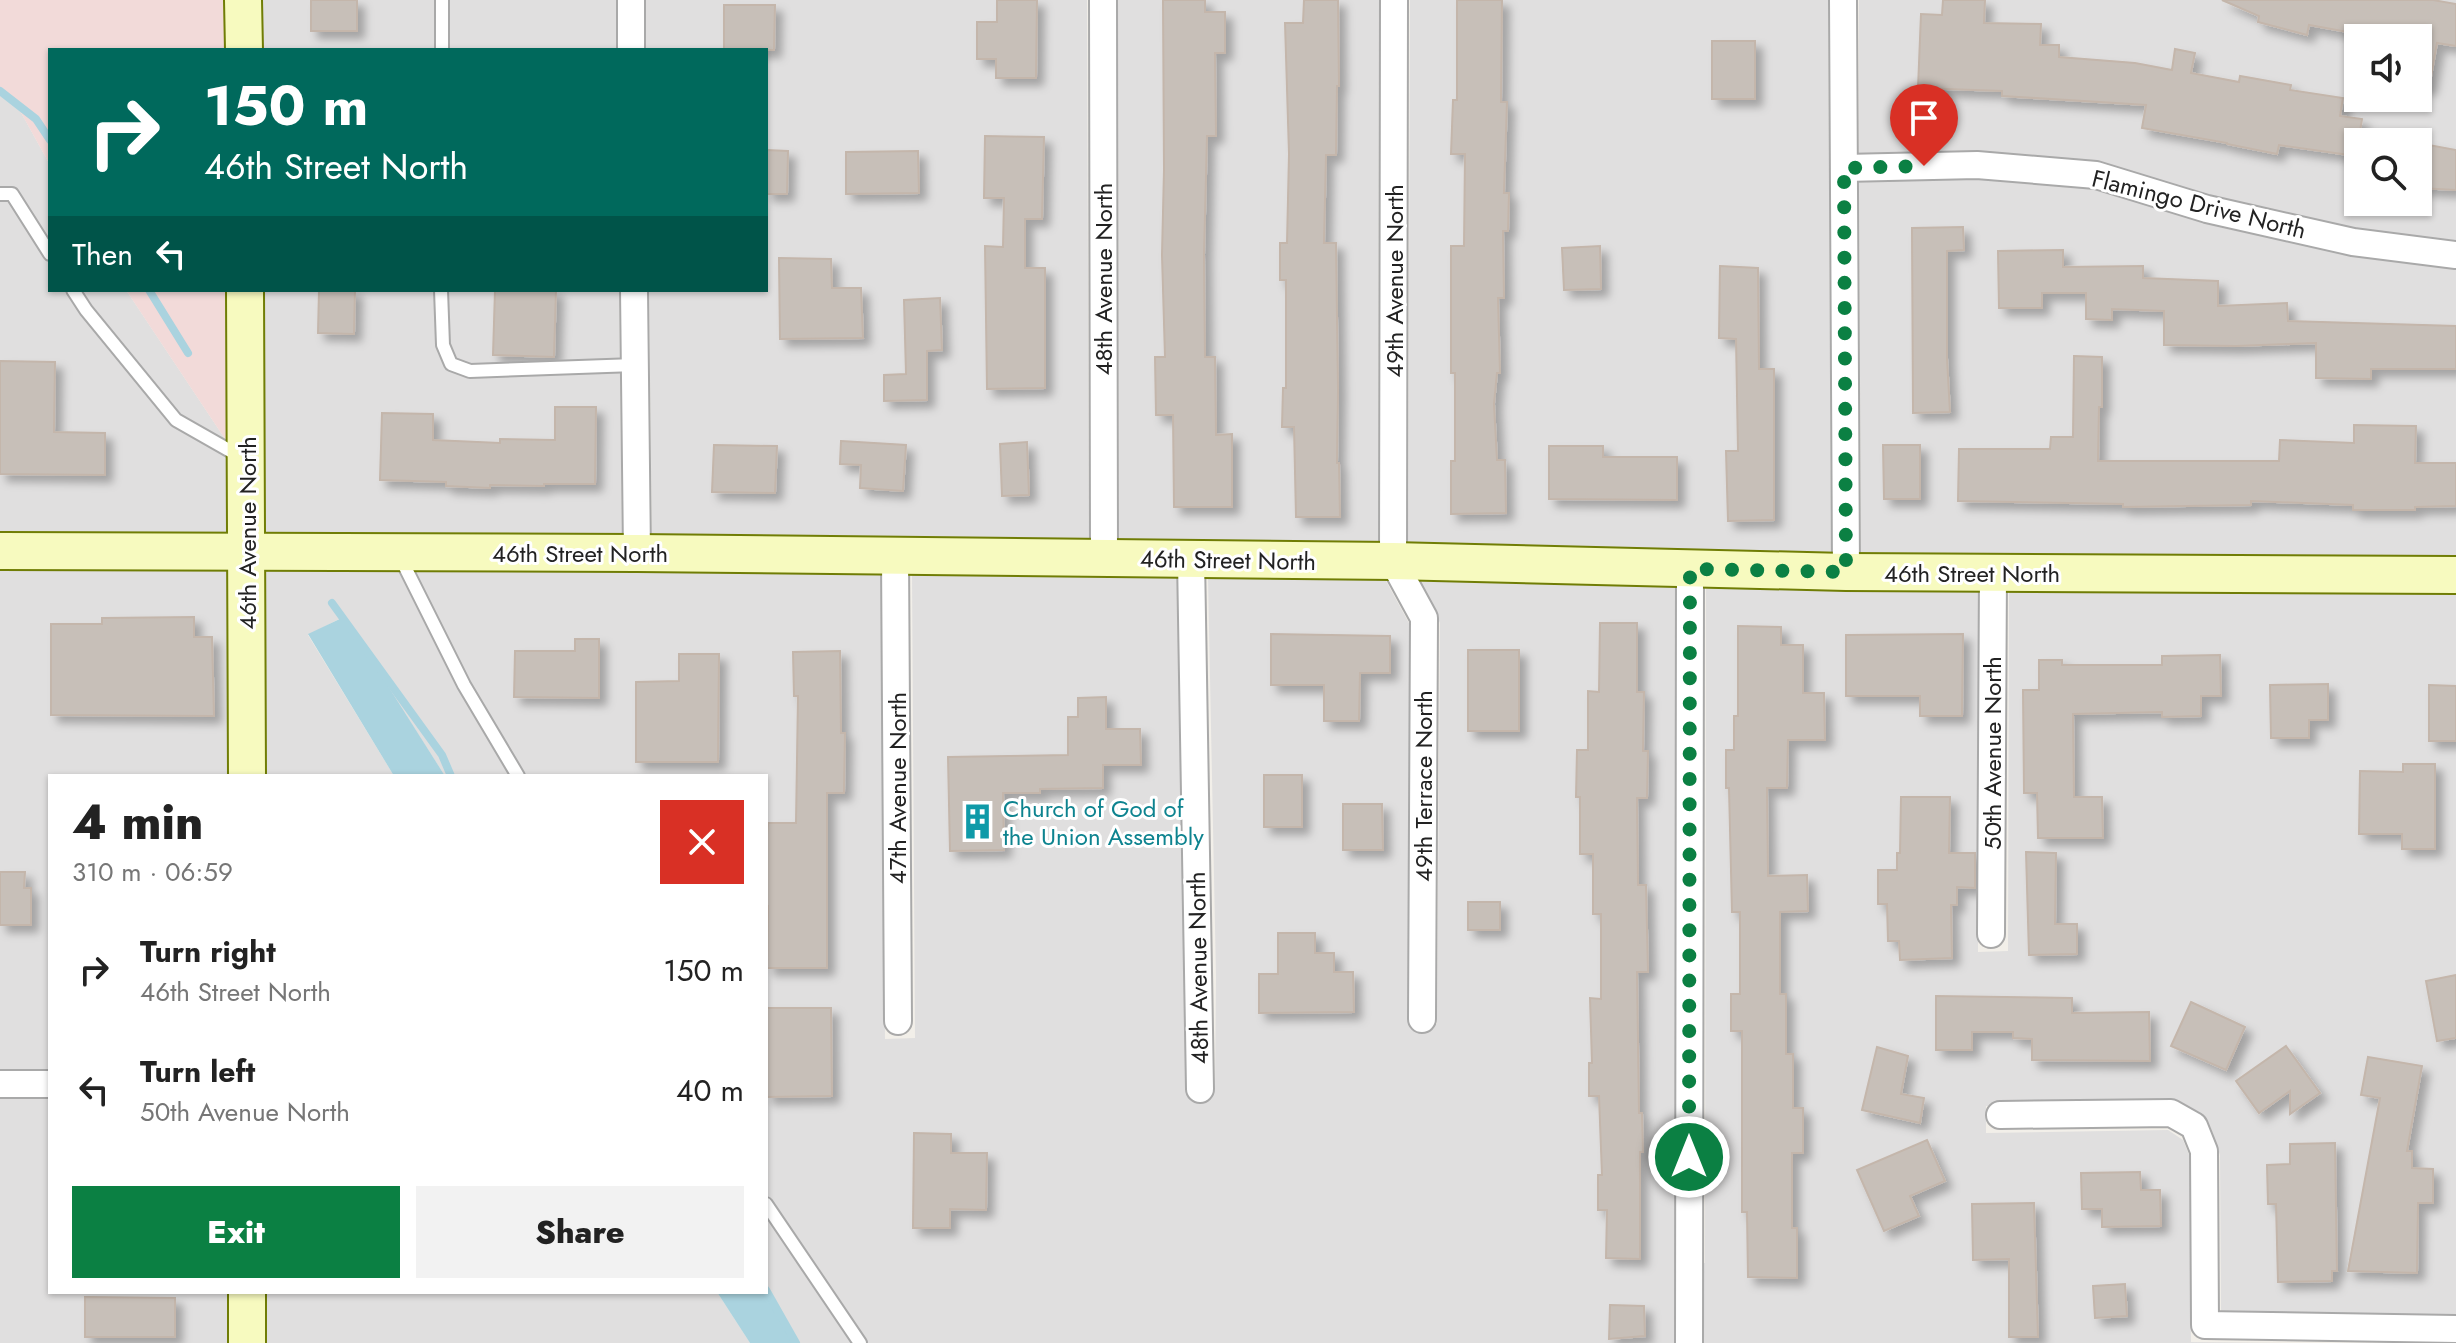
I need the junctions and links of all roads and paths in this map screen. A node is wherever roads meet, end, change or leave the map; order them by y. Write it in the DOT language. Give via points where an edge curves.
graph roads {
  1 [pos="243,0"];
  2 [pos="442,0"];
  3 [pos="631,0"];
  4 [pos="1103,0"];
  5 [pos="1394,0"];
  6 [pos="1843,0"];
  7 [pos="244,48"];
  8 [pos="442,48"];
  9 [pos="631,48"];
  10 [pos="1844,168"];
  11 [pos="0,194"];
  12 [pos="48,251"];
  13 [pos="2456,255"];
  14 [pos="74,292"];
  15 [pos="245,292"];
  16 [pos="441,292"];
  17 [pos="634,292"];
  18 [pos="635,365"];
  19 [pos="247,461"];
  20 [pos="0,551"];
  21 [pos="247,552"];
  22 [pos="398,552"];
  23 [pos="637,553"];
  24 [pos="895,556"];
  25 [pos="1104,558"];
  26 [pos="1191,559"];
  27 [pos="1393,561"];
  28 [pos="1690,569"];
  29 [pos="1846,572"];
  30 [pos="1993,573"];
  31 [pos="2456,575"];
  32 [pos="247,774"];
  33 [pos="517,774"];
  34 [pos="1991,934"];
  35 [pos="1422,1019"];
  36 [pos="898,1021"];
  37 [pos="0,1084"];
  38 [pos="48,1084"];
  39 [pos="1200,1089"];
  40 [pos="2000,1115"];
  41 [pos="768,1207"];
  42 [pos="247,1294"];
  43 [pos="2456,1329"];
  44 [pos="247,1343"];
  45 [pos="860,1343"];
  46 [pos="1689,1343"];
  1 -- 7 [label="street"];
  2 -- 8 [label="lane"];
  3 -- 9 [label="street"];
  4 -- 25 [label="street, 48th Avenue North"];
  5 -- 27 [label="street, 49th Avenue North"];
  6 -- 10 [label="street"];
  10 -- 13 [label="street, Flamingo Drive North" via="1977,165 2096,175 2207,209 2353,242"];
  10 -- 29 [label="street"];
  11 -- 12 [label="lane" via="12,194"];
  14 -- 19 [label="lane" via="176,420"];
  15 -- 19 [label="street, 46th Avenue North"];
  16 -- 18 [label="lane" via="443,345 451,364 460,368"];
  17 -- 18 [label="street"];
  18 -- 23 [label="street"];
  19 -- 21 [label="street, 46th Avenue North"];
  20 -- 21 [label="street, 46th Street North"];
  21 -- 22 [label="street, 46th Street North"];
  21 -- 32 [label="street, 46th Avenue North"];
  22 -- 23 [label="street, 46th Street North"];
  22 -- 33 [label="lane" via="464,685"];
  23 -- 24 [label="street, 46th Street North"];
  24 -- 25 [label="street, 46th Street North"];
  24 -- 36 [label="street, 47th Avenue North"];
  25 -- 26 [label="street, 46th Street North"];
  26 -- 27 [label="street, 46th Street North"];
  26 -- 39 [label="street, 48th Avenue North"];
  27 -- 28 [label="street, 46th Street North"];
  27 -- 35 [label="street, 49th Terrace North" via="1424,618"];
  28 -- 29 [label="street, 46th Street North"];
  28 -- 46 [label="street"];
  29 -- 30 [label="street, 46th Street North"];
  30 -- 31 [label="street, 46th Street North"];
  30 -- 34 [label="street, 50th Avenue North"];
  37 -- 38 [label="street"];
  40 -- 43 [label="street" via="2171,1113 2194,1126 2204,1151 2205,1325"];
  41 -- 45 [label="lane"];
  42 -- 44 [label="street"];
}
